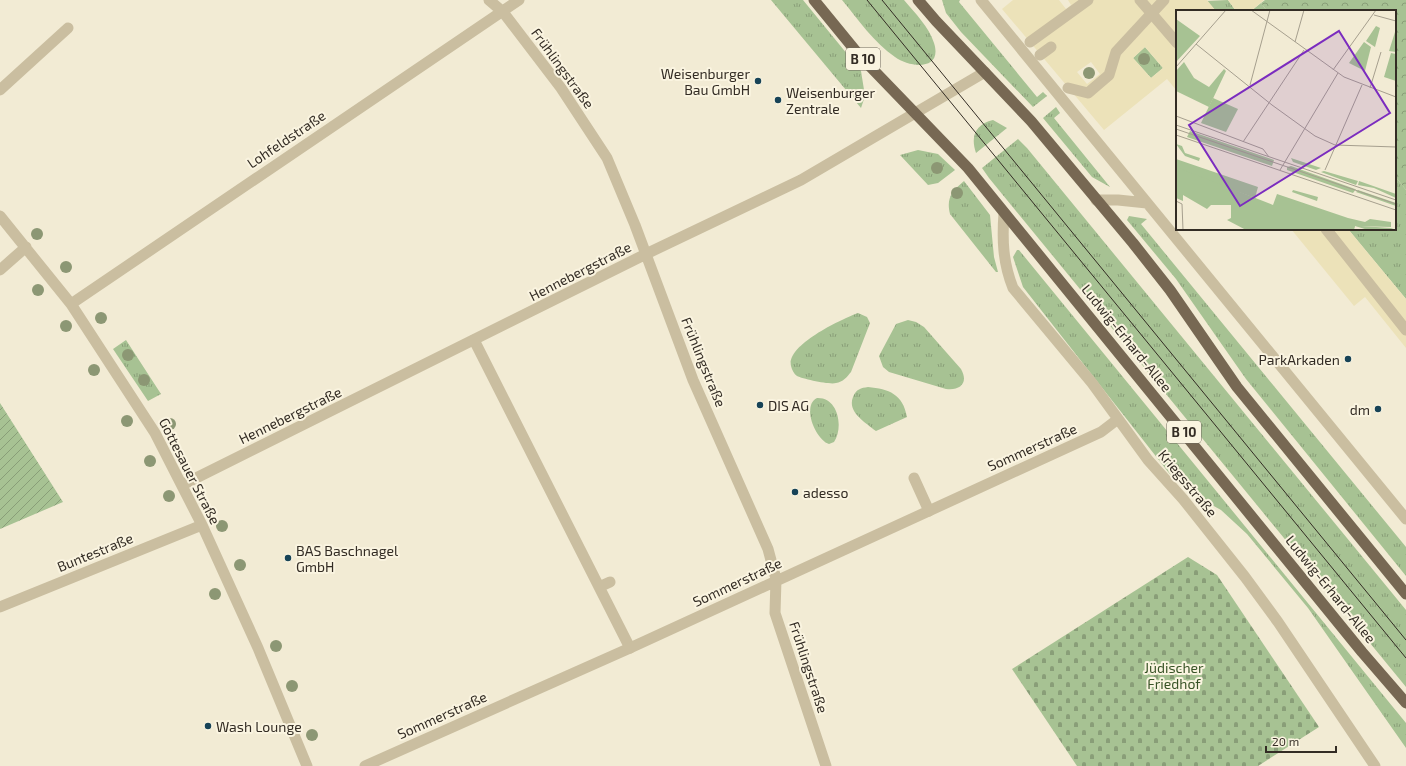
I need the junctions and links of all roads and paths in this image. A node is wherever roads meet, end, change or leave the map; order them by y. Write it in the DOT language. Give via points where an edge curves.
graph roads {
  1 [pos="489,0"];
  2 [pos="519,0"];
  3 [pos="814,0"];
  4 [pos="981,0"];
  5 [pos="1088,0"];
  6 [pos="1140,0"];
  7 [pos="1164,0"];
  8 [pos="922,2"];
  9 [pos="503,12"];
  10 [pos="68,28"];
  11 [pos="1030,42"];
  12 [pos="1176,42"];
  13 [pos="1051,47"];
  14 [pos="1040,54"];
  15 [pos="985,72"];
  16 [pos="1068,88"];
  17 [pos="0,90"];
  18 [pos="916,114"];
  19 [pos="1096,200"];
  20 [pos="1147,203"];
  21 [pos="1004,213"];
  22 [pos="0,216"];
  23 [pos="1327,230"];
  24 [pos="26,247"];
  25 [pos="646,254"];
  26 [pos="0,270"];
  27 [pos="71,304"];
  28 [pos="1406,330"];
  29 [pos="474,340"];
  30 [pos="1118,419"];
  31 [pos="914,478"];
  32 [pos="182,485"];
  33 [pos="928,511"];
  34 [pos="1406,519"];
  35 [pos="202,525"];
  36 [pos="776,580"];
  37 [pos="610,582"];
  38 [pos="599,587"];
  39 [pos="1406,594"];
  40 [pos="0,607"];
  41 [pos="630,648"];
  42 [pos="1406,703"];
  43 [pos="307,766"];
  44 [pos="365,766"];
  45 [pos="826,766"];
  46 [pos="1375,766"];
  1 -- 9 [label="street, Frühlingstraße"];
  2 -- 9 [label="street, Lohfeldstraße"];
  3 -- 18 [label="main road, Ludwig-Erhard-Allee / B 10" via="859,55"];
  4 -- 20 [label="street"];
  5 -- 11 [label="street"];
  6 -- 12 [label="street, bridge"];
  7 -- 16 [label="street" via="1116,52 1109,75 1088,93"];
  8 -- 15 [label="main road"];
  9 -- 25 [label="street, Frühlingstraße" via="561,88 606,158"];
  9 -- 27 [label="street, Lohfeldstraße"];
  10 -- 17 [label="street"];
  13 -- 14 [label="street"];
  15 -- 18 [label="street, Hennebergstraße"];
  15 -- 19 [label="main road" via="1031,121"];
  18 -- 21 [label="main road, Ludwig-Erhard-Allee / B 10" via="968,168"];
  18 -- 25 [label="street, Hennebergstraße" via="802,180"];
  19 -- 20 [label="street"];
  19 -- 39 [label="main road" via="1170,290 1237,387"];
  20 -- 34 [label="street"];
  21 -- 30 [label="street, Kriegsstraße" via="1006,269 1013,288 1092,383"];
  21 -- 42 [label="main road, Ludwig-Erhard-Allee / B 10"];
  22 -- 24 [label="street, Gottesauer Straße"];
  23 -- 28 [label="street"];
  24 -- 26 [label="street"];
  24 -- 27 [label="street, Gottesauer Straße"];
  25 -- 29 [label="street, Hennebergstraße"];
  25 -- 36 [label="street, Frühlingstraße" via="693,380 768,549"];
  27 -- 32 [label="street, Gottesauer Straße" via="155,433"];
  29 -- 32 [label="street, Hennebergstraße"];
  29 -- 38 [label="street"];
  30 -- 33 [label="street, Sommerstraße" via="1101,432"];
  30 -- 46 [label="street, Kriegsstraße" via="1148,460 1183,499 1245,577"];
  31 -- 33 [label="street"];
  32 -- 35 [label="street, Gottesauer Straße"];
  33 -- 36 [label="street, Sommerstraße"];
  35 -- 40 [label="street, Buntestraße"];
  35 -- 43 [label="street, Gottesauer Straße" via="264,662"];
  36 -- 41 [label="street, Sommerstraße"];
  36 -- 45 [label="street, Frühlingstraße" via="775,613"];
  37 -- 38 [label="street"];
  38 -- 41 [label="street"];
  41 -- 44 [label="street, Sommerstraße"];
}
